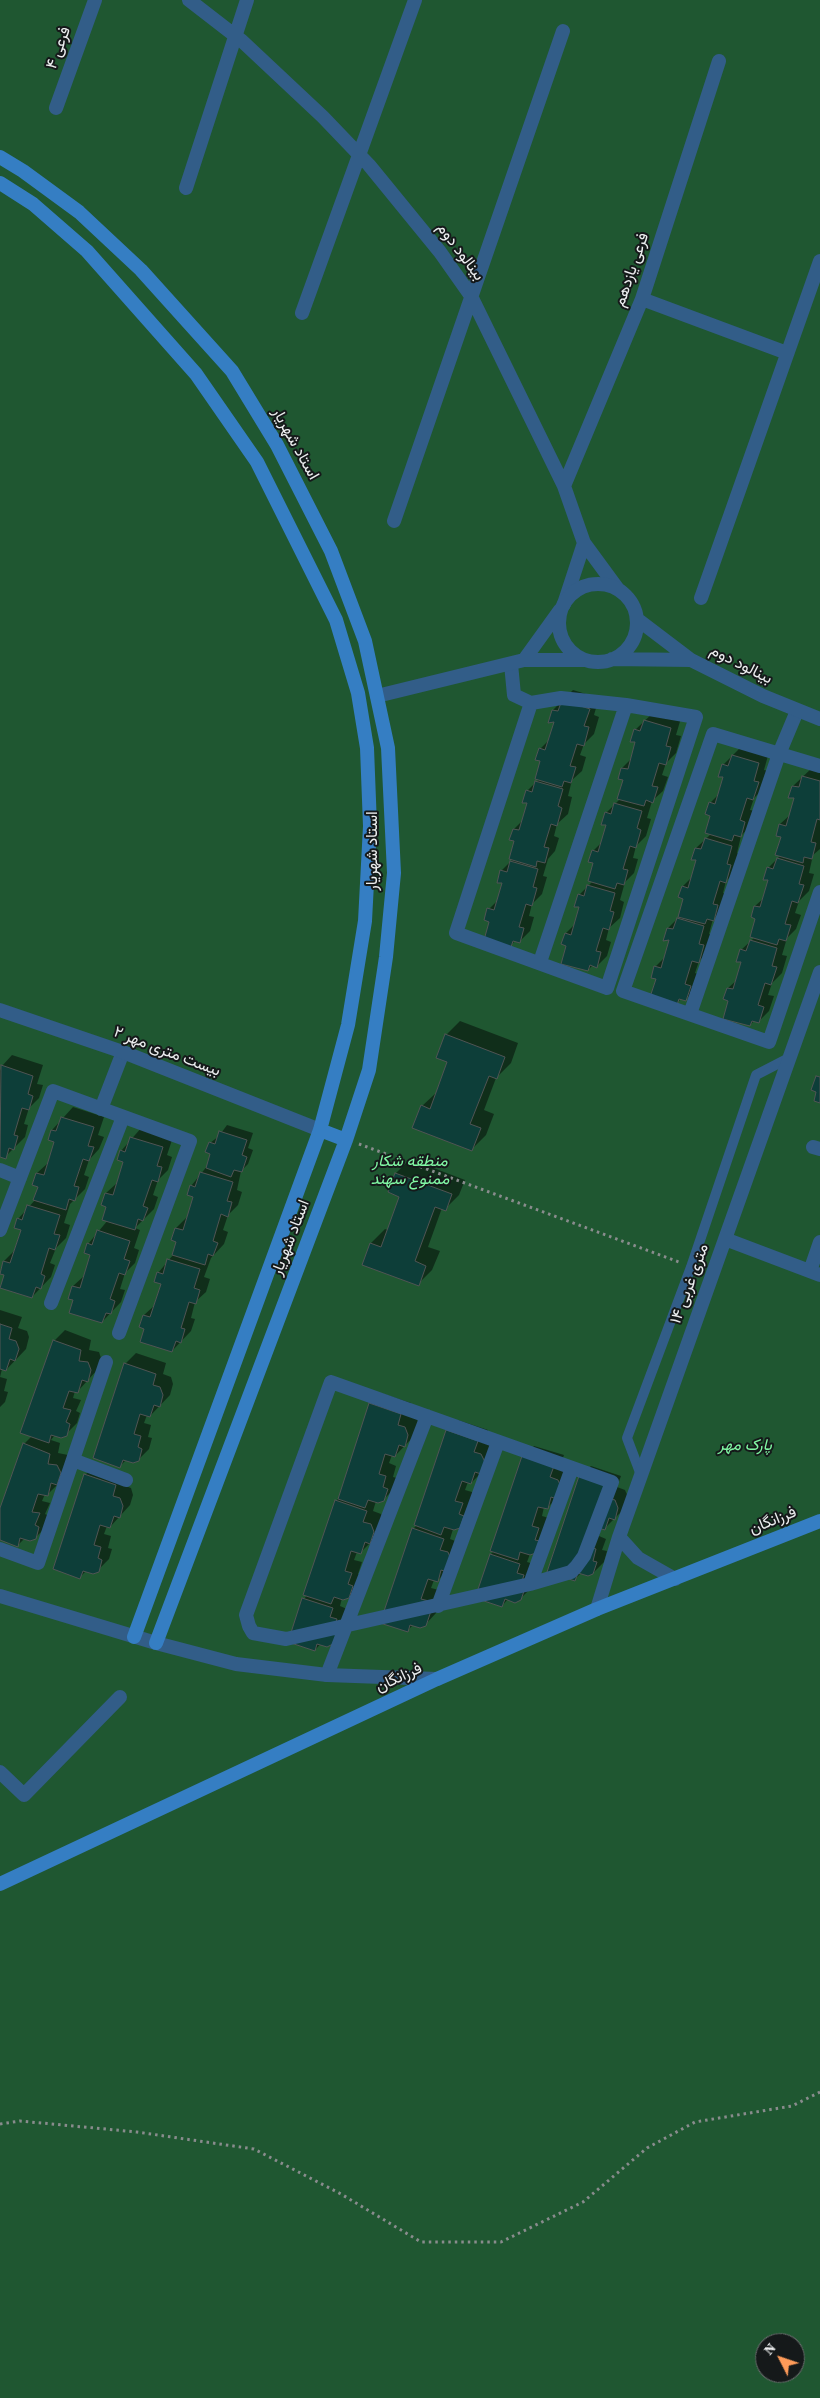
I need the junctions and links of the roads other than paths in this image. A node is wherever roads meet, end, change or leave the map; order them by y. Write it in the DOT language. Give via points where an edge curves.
graph roads {
  1 [pos="95,0"];
  2 [pos="189,0"];
  3 [pos="247,0"];
  4 [pos="415,0"];
  5 [pos="563,31"];
  6 [pos="235,36"];
  7 [pos="719,61"];
  8 [pos="56,108"];
  9 [pos="360,156"];
  10 [pos="0,157"];
  11 [pos="0,183"];
  12 [pos="186,188"];
  13 [pos="820,261"];
  14 [pos="471,296"];
  15 [pos="642,299"];
  16 [pos="302,313"];
  17 [pos="787,353"];
  18 [pos="564,486"];
  19 [pos="394,521"];
  20 [pos="584,543"];
  21 [pos="617,588"];
  22 [pos="700,598"];
  23 [pos="563,606"];
  24 [pos="637,619"];
  25 [pos="612,659"];
  26 [pos="587,660"];
  27 [pos="691,660"];
  28 [pos="518,662"];
  29 [pos="377,696"];
  30 [pos="532,703"];
  31 [pos="626,705"];
  32 [pos="797,710"];
  33 [pos="820,719"];
  34 [pos="779,754"];
  35 [pos="820,766"];
  36 [pos="820,892"];
  37 [pos="540,962"];
  38 [pos="820,972"];
  39 [pos="0,1010"];
  40 [pos="690,1014"];
  41 [pos="123,1052"];
  42 [pos="789,1058"];
  43 [pos="101,1109"];
  44 [pos="123,1117"];
  45 [pos="320,1130"];
  46 [pos="346,1140"];
  47 [pos="0,1170"];
  48 [pos="20,1178"];
  49 [pos="0,1230"];
  50 [pos="725,1239"];
  51 [pos="820,1242"];
  52 [pos="815,1274"];
  53 [pos="51,1303"];
  54 [pos="119,1333"];
  55 [pos="106,1362"];
  56 [pos="426,1416"];
  57 [pos="498,1442"];
  58 [pos="73,1460"];
  59 [pos="572,1468"];
  60 [pos="641,1475"];
  61 [pos="126,1480"];
  62 [pos="820,1521"];
  63 [pos="619,1537"];
  64 [pos="0,1549"];
  65 [pos="675,1579"];
  66 [pos="530,1584"];
  67 [pos="2,1601"];
  68 [pos="438,1606"];
  69 [pos="597,1609"];
  70 [pos="346,1626"];
  71 [pos="134,1636"];
  72 [pos="156,1643"];
  73 [pos="327,1675"];
  74 [pos="437,1679"];
  75 [pos="120,1697"];
  76 [pos="0,1772"];
  77 [pos="0,1884"];
  1 -- 8 [label="street, فرعی ۴"];
  2 -- 6 [label="street, بینالود دوم"];
  3 -- 6 [label="street"];
  4 -- 9 [label="street"];
  5 -- 14 [label="street"];
  6 -- 9 [label="street, بینالود دوم" via="323,117"];
  6 -- 12 [label="street"];
  7 -- 15 [label="street, فرعی یازدهم"];
  9 -- 14 [label="street, بینالود دوم" via="440,252"];
  9 -- 16 [label="street"];
  10 -- 29 [label="main road, استاد شهریار" via="86,218 141,270 232,371 277,445 331,551 365,641"];
  11 -- 45 [label="main road, استاد شهریار" via="33,204 87,251 196,374 258,462 336,620 358,693 367,748 370,826 365,921 348,1025"];
  13 -- 17 [label="street"];
  14 -- 18 [label="street, بینالود دوم"];
  14 -- 19 [label="street"];
  15 -- 17 [label="street"];
  15 -- 18 [label="street, فرعی یازدهم"];
  17 -- 22 [label="street"];
  18 -- 20 [label="street, بینالود دوم"];
  20 -- 21 [label="street, بینالود دوم"];
  20 -- 23 [label="street"];
  21 -- 23 [label="street" via="592,584 569,596"];
  21 -- 24 [label="street" via="634,606"];
  23 -- 26 [label="street" via="560,633 575,655"];
  23 -- 28 [label="street"];
  24 -- 25 [label="street" via="631,643"];
  24 -- 27 [label="street"];
  25 -- 26 [label="street" via="600,662"];
  25 -- 27 [label="street, بینالود دوم"];
  26 -- 28 [label="street"];
  27 -- 32 [label="street, بینالود دوم"];
  28 -- 29 [label="street"];
  28 -- 30 [label="street" via="514,695"];
  29 -- 46 [label="main road, استاد شهریار" via="388,748 394,873 386,957 369,1070"];
  30 -- 31 [label="street" via="561,698"];
  30 -- 37 [label="street" via="456,933"];
  31 -- 37 [label="street"];
  31 -- 37 [label="street" via="696,717 607,988"];
  32 -- 33 [label="street, بینالود دوم"];
  32 -- 34 [label="street"];
  34 -- 35 [label="street"];
  34 -- 40 [label="street"];
  34 -- 40 [label="street" via="713,734 623,991"];
  36 -- 40 [label="street" via="768,1042"];
  38 -- 42 [label="street, ۱۴ متری غربی"];
  39 -- 41 [label="street, بیست متری مهر ۲"];
  41 -- 43 [label="street"];
  41 -- 45 [label="street, بیست متری مهر ۲"];
  42 -- 50 [label="street, ۱۴ متری غربی"];
  42 -- 60 [label="lane" via="756,1075 691,1267 627,1438"];
  43 -- 44 [label="street"];
  43 -- 48 [label="street" via="53,1091"];
  44 -- 53 [label="street"];
  44 -- 54 [label="street" via="190,1141"];
  45 -- 46 [label="main road"];
  45 -- 71 [label="main road, استاد شهریار"];
  46 -- 72 [label="main road, استاد شهریار"];
  47 -- 48 [label="street"];
  48 -- 49 [label="street"];
  50 -- 52 [label="street"];
  50 -- 60 [label="street, ۱۴ متری غربی"];
  51 -- 52 [label="street"];
  55 -- 58 [label="street"];
  56 -- 57 [label="street"];
  56 -- 70 [label="street"];
  56 -- 70 [label="street" via="331,1382 246,1615 254,1633 286,1639"];
  57 -- 59 [label="street"];
  57 -- 68 [label="street"];
  58 -- 61 [label="street"];
  58 -- 64 [label="street" via="38,1563"];
  59 -- 66 [label="street"];
  59 -- 66 [label="street" via="612,1482 584,1556 576,1567 571,1572"];
  60 -- 63 [label="street, ۱۴ متری غربی"];
  62 -- 65 [label="main road, فرزانگان"];
  63 -- 65 [label="street" via="638,1558"];
  63 -- 69 [label="street, ۱۴ متری غربی"];
  65 -- 69 [label="main road, فرزانگان"];
  66 -- 68 [label="street"];
  67 -- 71 [label="street"];
  68 -- 70 [label="street"];
  69 -- 74 [label="main road, فرزانگان"];
  70 -- 73 [label="street"];
  71 -- 72 [label="street"];
  72 -- 73 [label="street" via="236,1664"];
  73 -- 74 [label="street"];
  74 -- 77 [label="main road, فرزانگان"];
  75 -- 76 [label="street" via="24,1795"];
}
